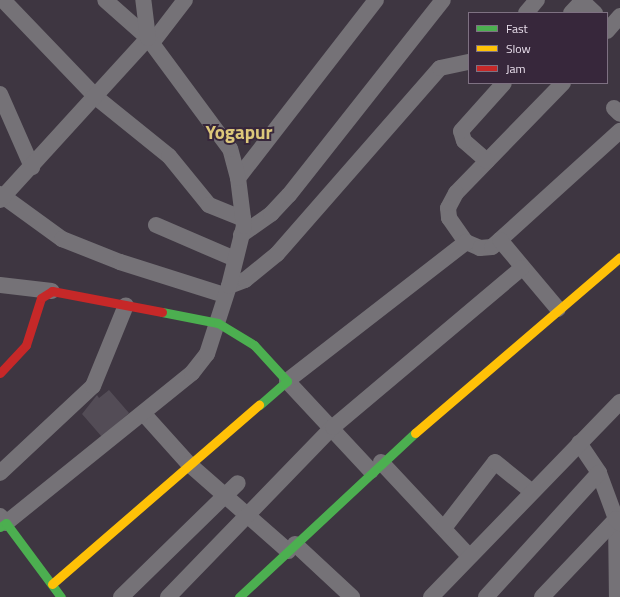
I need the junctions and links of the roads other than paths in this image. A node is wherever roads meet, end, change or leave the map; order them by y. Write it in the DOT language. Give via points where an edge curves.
graph roads {
  1 [pos="3,0"];
  2 [pos="105,0"];
  3 [pos="143,0"];
  4 [pos="185,0"];
  5 [pos="376,0"];
  6 [pos="443,0"];
  7 [pos="537,0"];
  8 [pos="582,1"];
  9 [pos="527,12"];
  10 [pos="572,12"];
  11 [pos="594,12"];
  12 [pos="150,41"];
  13 [pos="468,62"];
  14 [pos="503,84"];
  15 [pos="562,84"];
  16 [pos="0,94"];
  17 [pos="97,98"];
  18 [pos="620,131"];
  19 [pos="487,161"];
  20 [pos="32,167"];
  21 [pos="238,178"];
  22 [pos="1,197"];
  23 [pos="156,225"];
  24 [pos="242,227"];
  25 [pos="500,240"];
  26 [pos="466,242"];
  27 [pos="620,256"];
  28 [pos="235,259"];
  29 [pos="522,268"];
  30 [pos="0,285"];
  31 [pos="226,290"];
  32 [pos="52,291"];
  33 [pos="126,305"];
  34 [pos="558,309"];
  35 [pos="218,323"];
  36 [pos="0,373"];
  37 [pos="287,381"];
  38 [pos="620,402"];
  39 [pos="143,413"];
  40 [pos="333,428"];
  41 [pos="579,443"];
  42 [pos="189,464"];
  43 [pos="376,466"];
  44 [pos="0,473"];
  45 [pos="600,473"];
  46 [pos="238,483"];
  47 [pos="531,492"];
  48 [pos="223,496"];
  49 [pos="245,516"];
  50 [pos="618,521"];
  51 [pos="2,522"];
  52 [pos="444,528"];
  53 [pos="292,548"];
  54 [pos="468,555"];
  55 [pos="52,584"];
  56 [pos="61,597"];
  57 [pos="120,597"];
  58 [pos="168,597"];
  59 [pos="239,597"];
  60 [pos="352,597"];
  61 [pos="431,597"];
  62 [pos="486,597"];
  63 [pos="542,597"];
  64 [pos="617,597"];
  1 -- 17 [label="street"];
  2 -- 12 [label="street"];
  3 -- 12 [label="street"];
  4 -- 12 [label="street"];
  5 -- 21 [label="street"];
  6 -- 24 [label="street" via="289,195 271,214"];
  7 -- 9 [label="street"];
  8 -- 10 [label="street"];
  8 -- 11 [label="street"];
  12 -- 17 [label="street"];
  12 -- 21 [label="street" via="230,149"];
  13 -- 31 [label="street" via="440,68 277,254 245,280"];
  14 -- 19 [label="street" via="461,131 464,141"];
  15 -- 19 [label="street"];
  16 -- 20 [label="street"];
  17 -- 20 [label="street"];
  17 -- 24 [label="street" via="164,150 208,205"];
  18 -- 25 [label="street"];
  19 -- 26 [label="street" via="456,193 448,208 449,218"];
  20 -- 22 [label="street"];
  21 -- 24 [label="street"];
  22 -- 31 [label="street" via="62,239"];
  23 -- 28 [label="street"];
  24 -- 28 [label="street"];
  25 -- 26 [label="street" via="486,248"];
  25 -- 29 [label="street"];
  26 -- 37 [label="street"];
  27 -- 34 [label="street"];
  28 -- 31 [label="street"];
  29 -- 34 [label="street"];
  29 -- 40 [label="street"];
  30 -- 32 [label="street"];
  31 -- 35 [label="street"];
  32 -- 33 [label="street"];
  32 -- 36 [label="street" via="41,298 26,345"];
  33 -- 35 [label="street"];
  33 -- 44 [label="street" via="93,386"];
  34 -- 43 [label="street"];
  35 -- 37 [label="street" via="254,345"];
  35 -- 39 [label="street" via="207,354 192,373"];
  37 -- 40 [label="street"];
  37 -- 42 [label="street"];
  38 -- 41 [label="street"];
  39 -- 42 [label="street"];
  39 -- 51 [label="street"];
  40 -- 43 [label="street"];
  40 -- 49 [label="street"];
  41 -- 45 [label="street"];
  41 -- 47 [label="street"];
  42 -- 48 [label="street"];
  42 -- 55 [label="street"];
  43 -- 52 [label="street"];
  43 -- 53 [label="street"];
  45 -- 50 [label="street"];
  45 -- 62 [label="street"];
  46 -- 48 [label="street"];
  47 -- 52 [label="street" via="495,462"];
  47 -- 54 [label="street"];
  48 -- 49 [label="street"];
  48 -- 57 [label="street"];
  49 -- 53 [label="street"];
  49 -- 58 [label="street"];
  50 -- 63 [label="street"];
  50 -- 64 [label="street"];
  51 -- 55 [label="street"];
  52 -- 54 [label="street"];
  53 -- 59 [label="street"];
  53 -- 60 [label="street"];
  54 -- 61 [label="street"];
  55 -- 56 [label="street"];
}
